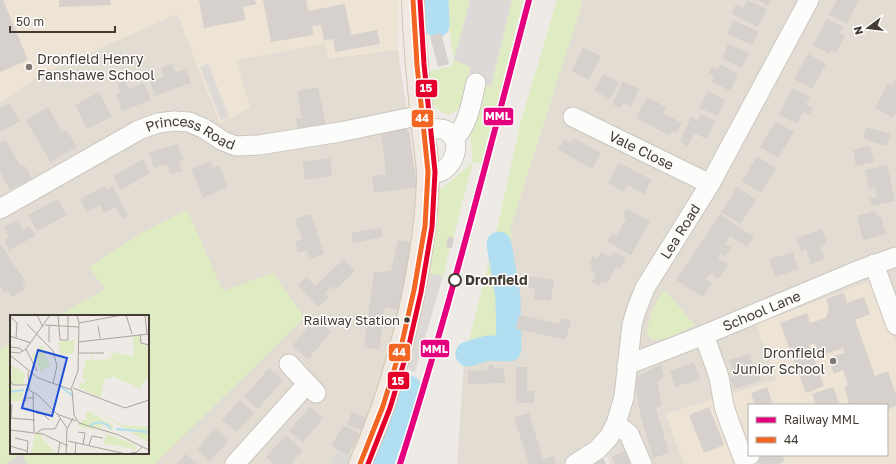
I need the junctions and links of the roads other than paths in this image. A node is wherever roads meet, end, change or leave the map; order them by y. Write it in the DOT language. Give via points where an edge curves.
graph roads {
  1 [pos="413,0"];
  2 [pos="809,0"];
  3 [pos="476,83"];
  4 [pos="573,117"];
  5 [pos="423,122"];
  6 [pos="455,138"];
  7 [pos="428,176"];
  8 [pos="710,184"];
  9 [pos="0,208"];
  10 [pos="896,257"];
  11 [pos="874,264"];
  12 [pos="896,325"];
  13 [pos="704,335"];
  14 [pos="289,364"];
  15 [pos="627,365"];
  16 [pos="616,424"];
  17 [pos="748,456"];
  18 [pos="235,464"];
  19 [pos="360,464"];
  20 [pos="575,464"];
  21 [pos="642,464"];
  1 -- 5 [label="main road"];
  2 -- 8 [label="street, Lea Road"];
  3 -- 6 [label="street" via="467,122"];
  4 -- 8 [label="street, Vale Close"];
  5 -- 6 [label="street, Princess Road" via="446,130"];
  5 -- 7 [label="main road"];
  5 -- 9 [label="street, Princess Road" via="236,146 189,122 158,123 139,130"];
  6 -- 7 [label="street" via="455,155 451,163 442,171"];
  7 -- 19 [label="main road" via="422,246 403,341 379,419"];
  8 -- 15 [label="street, Lea Road" via="645,288 632,325"];
  10 -- 11 [label="street, School Lane"];
  11 -- 12 [label="street"];
  11 -- 13 [label="street, School Lane"];
  13 -- 15 [label="street, School Lane"];
  13 -- 17 [label="street" via="719,377 729,421 743,458"];
  14 -- 18 [label="street" via="312,389"];
  15 -- 16 [label="street, Lea Road" via="624,397"];
  16 -- 20 [label="street, Lea Road" via="609,437 597,450"];
  16 -- 21 [label="street" via="629,434"];
}
